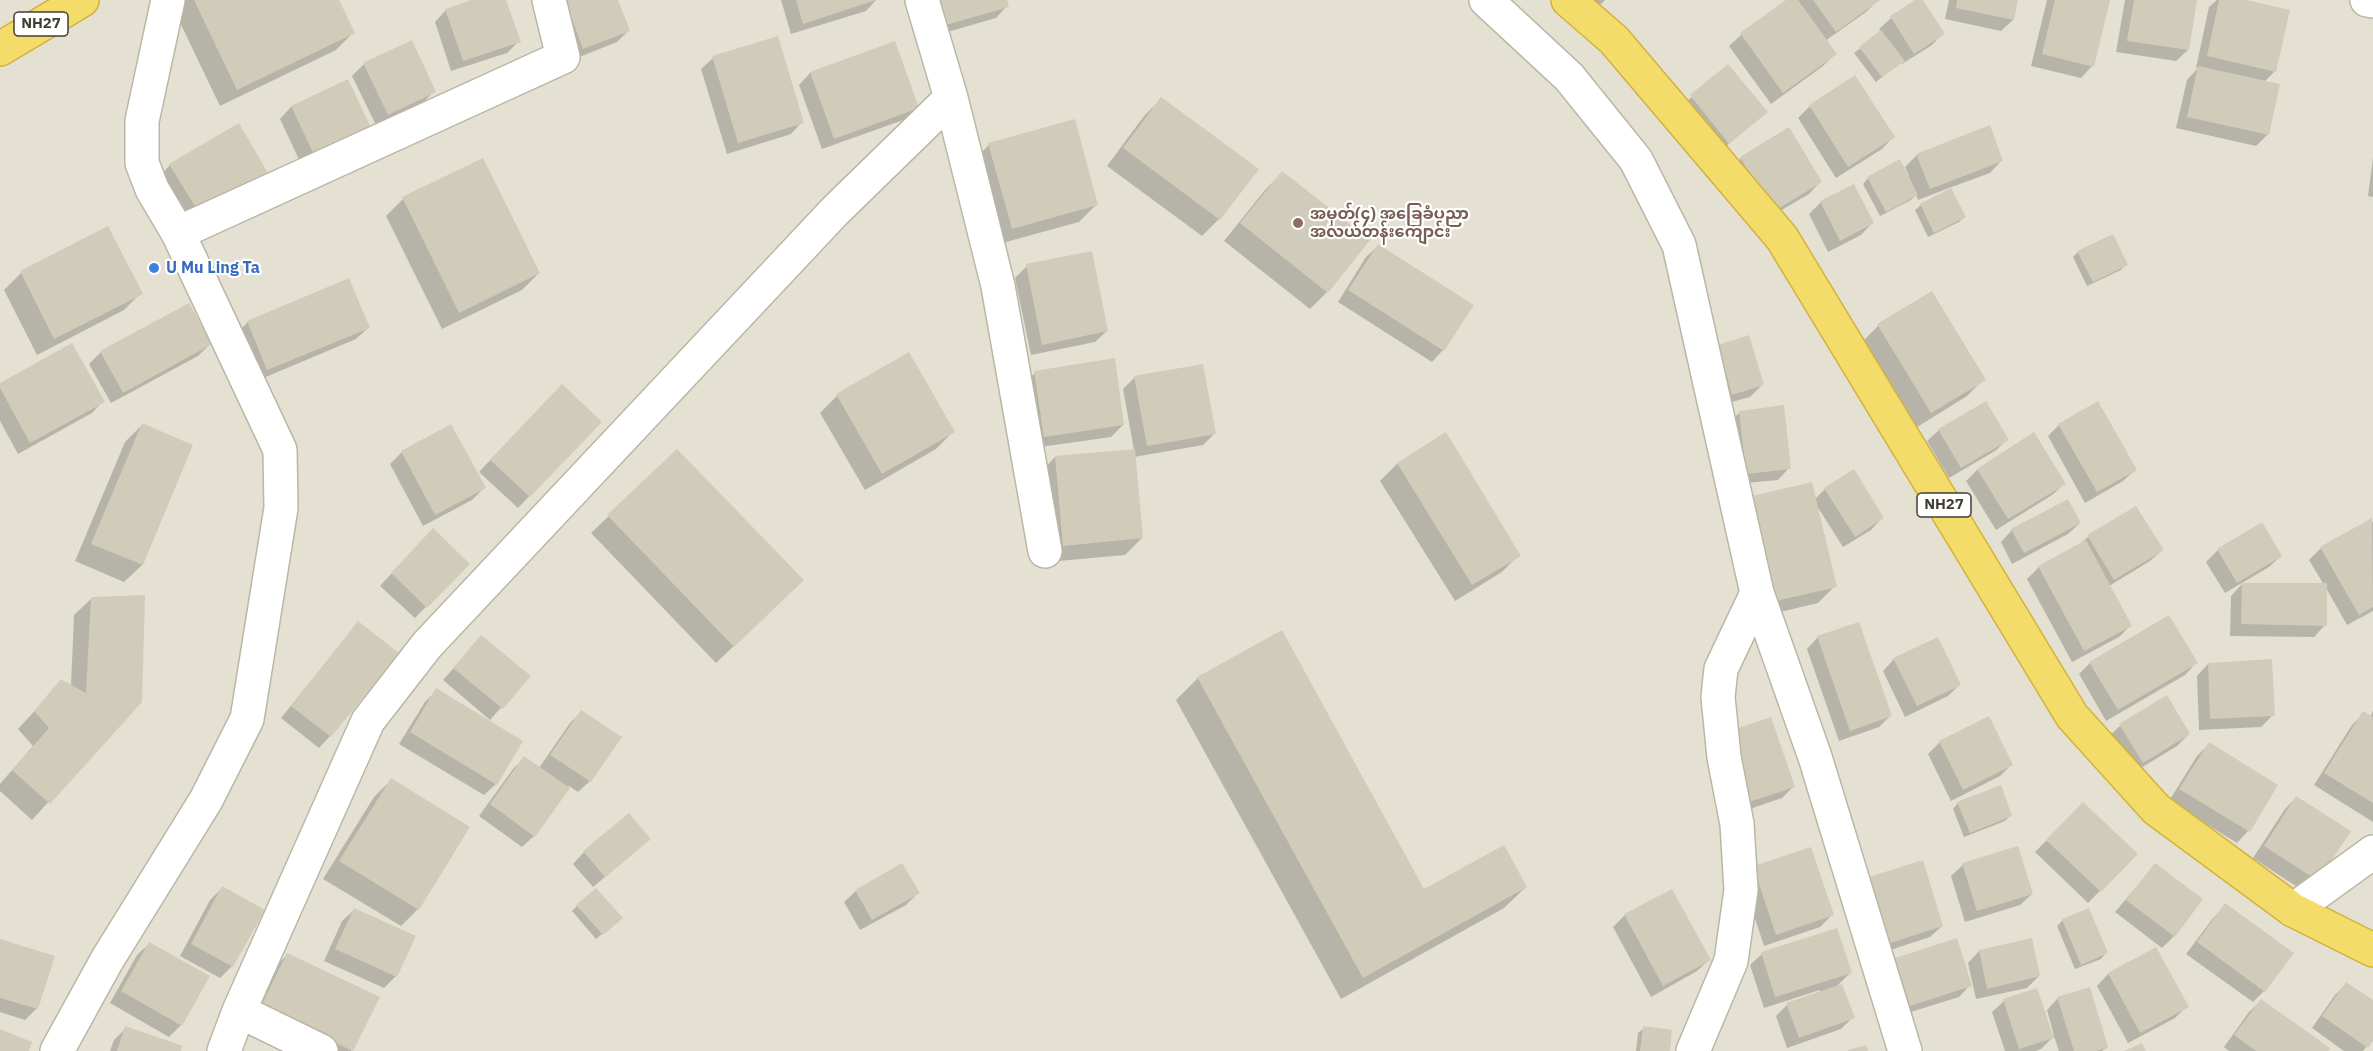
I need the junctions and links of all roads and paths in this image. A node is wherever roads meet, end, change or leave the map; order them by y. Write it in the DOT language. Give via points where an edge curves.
graph roads {
  1 [pos="82,0"];
  2 [pos="168,0"];
  3 [pos="549,0"];
  4 [pos="922,0"];
  5 [pos="1486,0"];
  6 [pos="1568,0"];
  7 [pos="2367,0"];
  8 [pos="2373,1"];
  9 [pos="0,49"];
  10 [pos="951,98"];
  11 [pos="178,233"];
  12 [pos="1045,551"];
  13 [pos="1757,592"];
  14 [pos="2373,852"];
  15 [pos="2293,910"];
  16 [pos="2373,950"];
  17 [pos="238,1011"];
  18 [pos="57,1051"];
  19 [pos="224,1051"];
  20 [pos="321,1051"];
  21 [pos="1693,1051"];
  22 [pos="1905,1051"];
  1 -- 9 [label="highway, NH27"];
  2 -- 11 [label="street" via="142,121 142,163"];
  3 -- 11 [label="street" via="563,57"];
  4 -- 10 [label="street"];
  5 -- 13 [label="street" via="1569,77 1636,160 1679,245"];
  6 -- 15 [label="highway, NH27" via="1614,40 1782,238 2072,716 2156,809"];
  7 -- 8 [label="street"];
  10 -- 12 [label="street" via="998,286"];
  10 -- 17 [label="street" via="835,211 427,645 368,721"];
  11 -- 18 [label="street" via="280,450 281,508 246,719 206,800 107,960"];
  13 -- 21 [label="street" via="1721,669 1718,697 1737,824 1741,890 1731,961"];
  13 -- 22 [label="street" via="1815,757"];
  14 -- 15 [label="street"];
  15 -- 16 [label="highway, NH27"];
  17 -- 19 [label="street"];
  17 -- 20 [label="street"];
}
